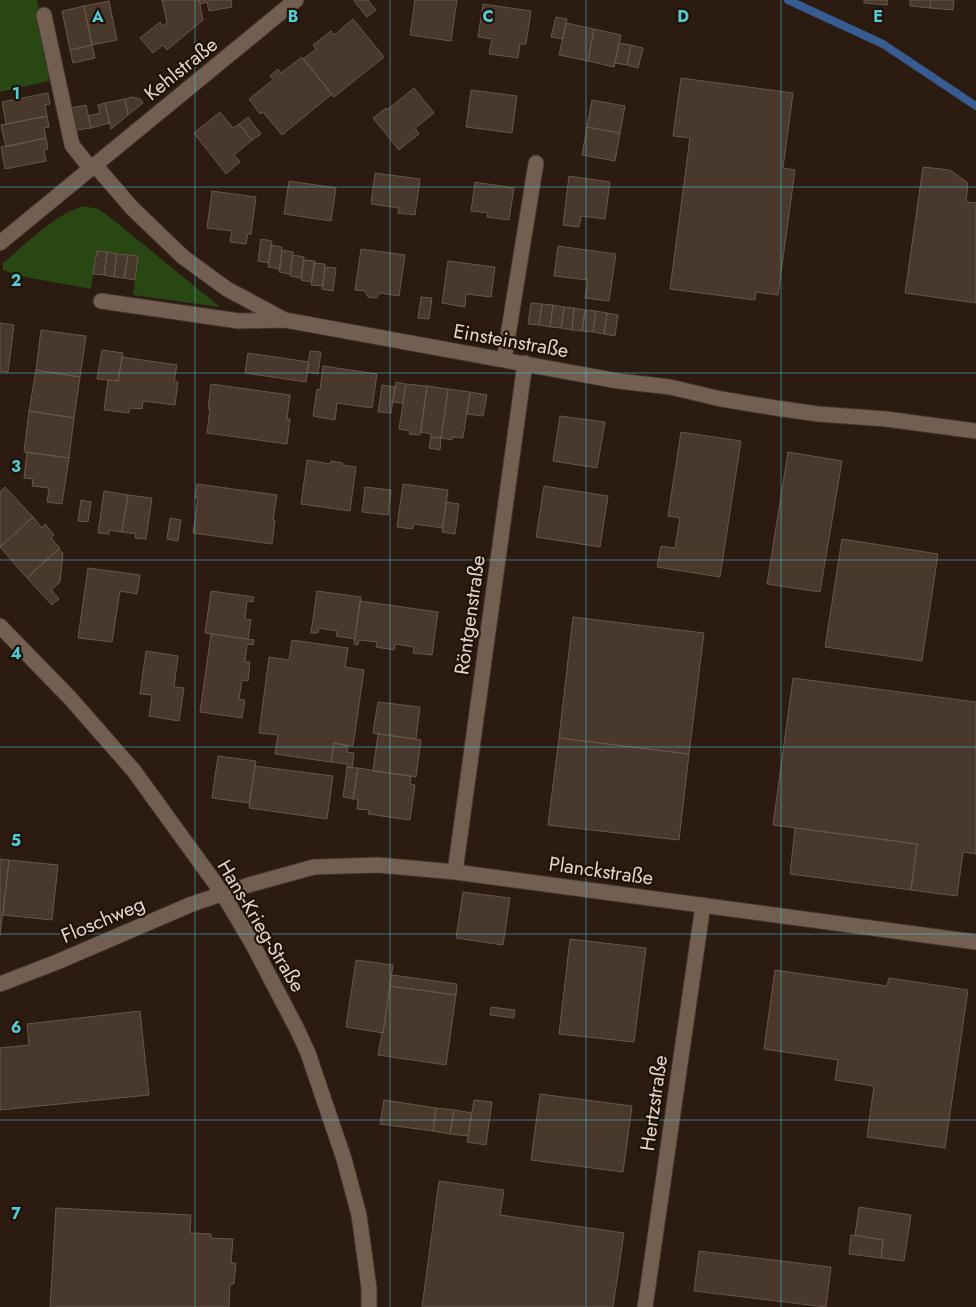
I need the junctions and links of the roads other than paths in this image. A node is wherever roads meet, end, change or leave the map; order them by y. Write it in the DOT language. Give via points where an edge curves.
graph roads {
  1 [pos="296,0"];
  2 [pos="44,14"];
  3 [pos="536,163"];
  4 [pos="93,167"];
  5 [pos="0,243"];
  6 [pos="101,302"];
  7 [pos="285,320"];
  8 [pos="504,360"];
  9 [pos="525,363"];
  10 [pos="976,431"];
  11 [pos="0,626"];
  12 [pos="455,872"];
  13 [pos="222,894"];
  14 [pos="703,906"];
  15 [pos="976,942"];
  16 [pos="0,984"];
  17 [pos="369,1307"];
  18 [pos="645,1307"];
  1 -- 4 [label="street, Kehlstraße"];
  2 -- 4 [label="street" via="72,145"];
  3 -- 8 [label="street"];
  4 -- 5 [label="street, Kehlstraße"];
  4 -- 7 [label="street, Einsteinstraße" via="183,258 227,289"];
  6 -- 7 [label="street" via="239,321"];
  7 -- 8 [label="street, Einsteinstraße"];
  8 -- 9 [label="street, Einsteinstraße"];
  9 -- 10 [label="street, Einsteinstraße" via="776,408"];
  9 -- 12 [label="street, Röntgenstraße"];
  11 -- 13 [label="street, Hans-Krieg-Straße" via="70,698 134,772"];
  12 -- 13 [label="street, Planckstraße" via="378,865 314,867"];
  12 -- 14 [label="street, Planckstraße"];
  13 -- 16 [label="street, Floschweg"];
  13 -- 17 [label="street, Hans-Krieg-Straße" via="297,1029 321,1088 359,1215 370,1288"];
  14 -- 15 [label="street, Planckstraße"];
  14 -- 18 [label="street, Hertzstraße"];
}
